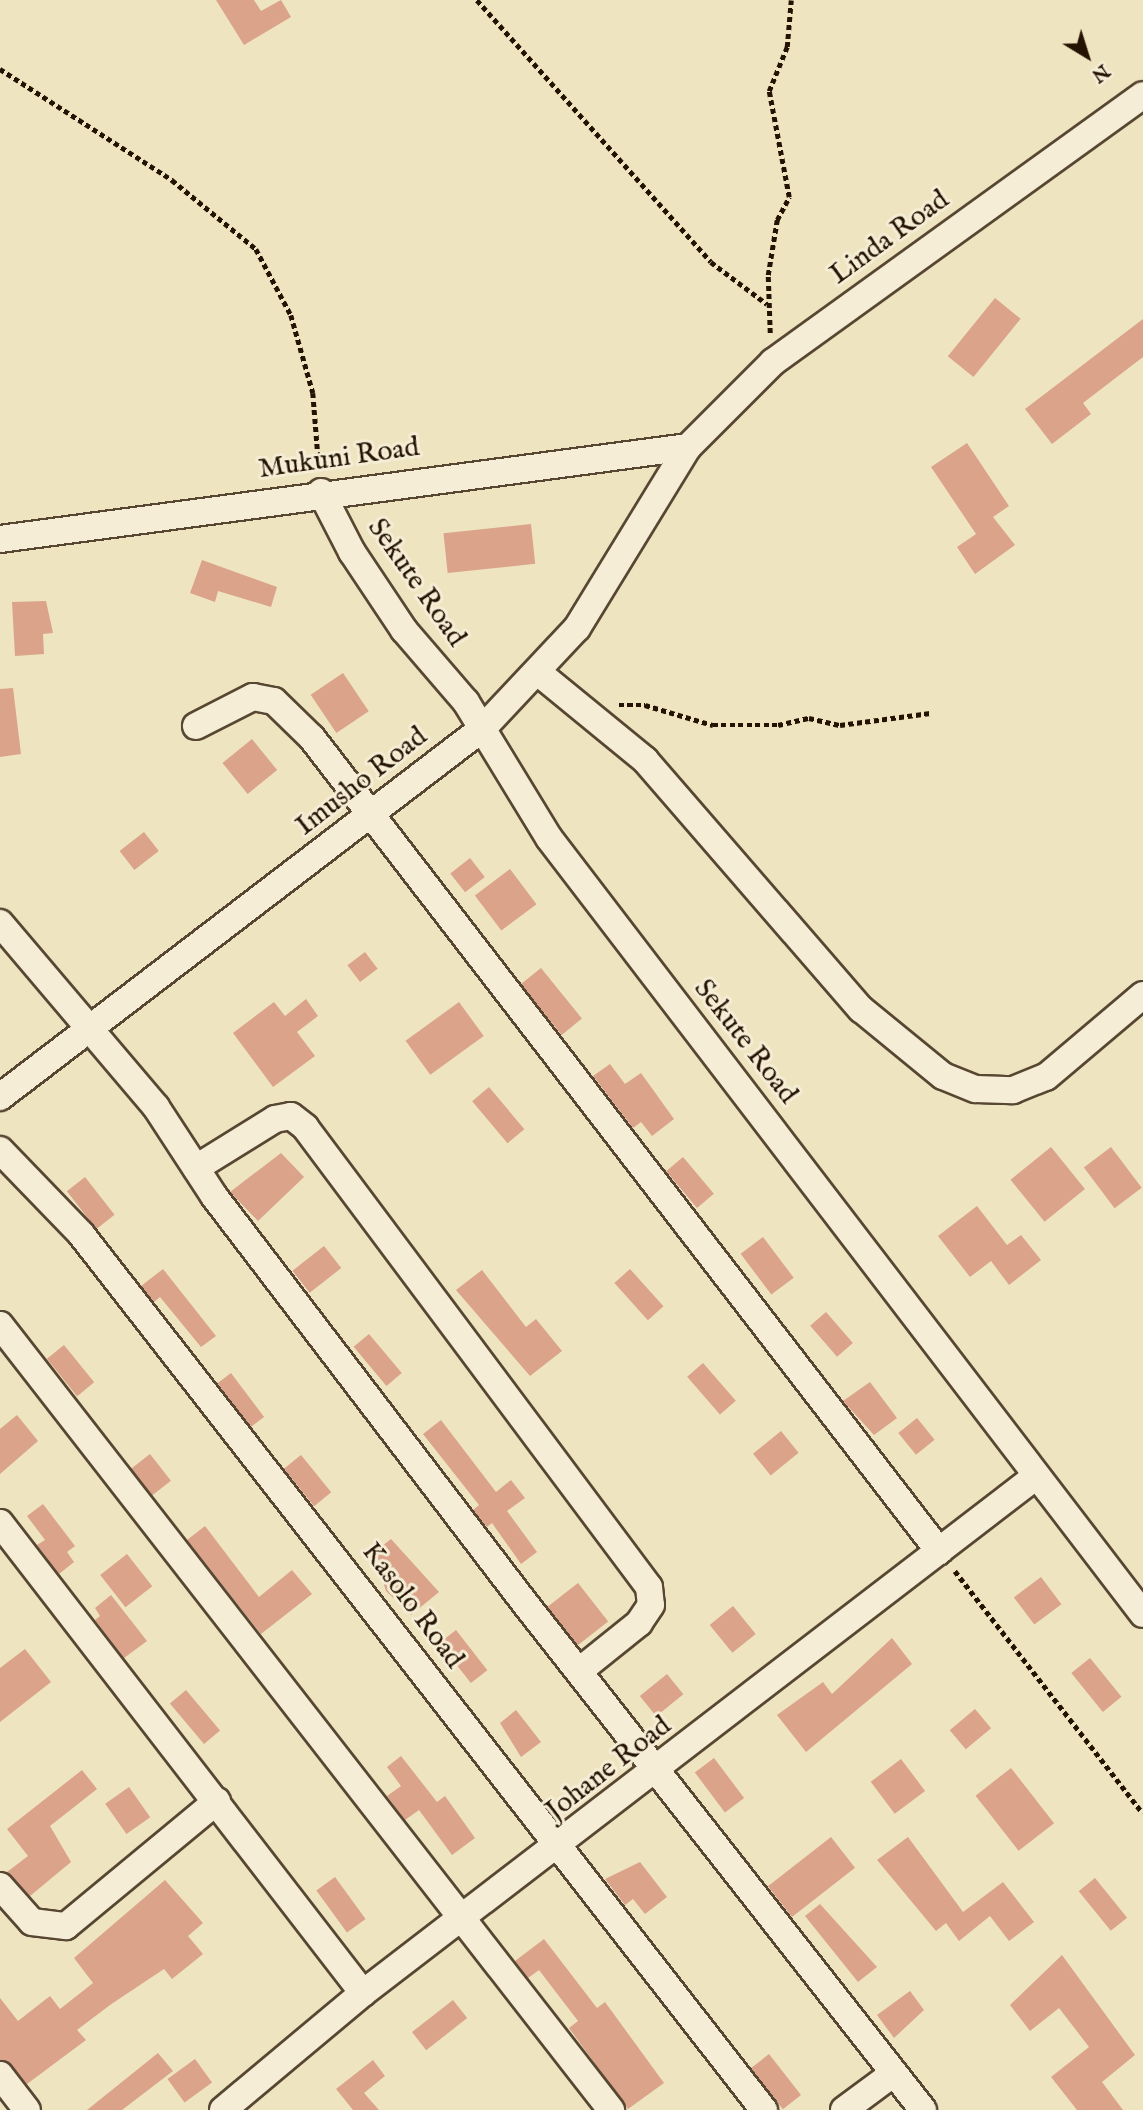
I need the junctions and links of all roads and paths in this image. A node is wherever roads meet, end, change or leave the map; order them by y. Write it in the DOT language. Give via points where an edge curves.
graph roads {
  1 [pos="477,0"];
  2 [pos="791,0"];
  3 [pos="0,69"];
  4 [pos="1143,95"];
  5 [pos="767,304"];
  6 [pos="774,362"];
  7 [pos="688,447"];
  8 [pos="321,492"];
  9 [pos="0,539"];
  10 [pos="540,674"];
  11 [pos="584,710"];
  12 [pos="930,713"];
  13 [pos="196,726"];
  14 [pos="483,728"];
  15 [pos="373,815"];
  16 [pos="0,923"];
  17 [pos="1143,995"];
  18 [pos="90,1027"];
  19 [pos="0,1097"];
  20 [pos="0,1150"];
  21 [pos="196,1168"];
  22 [pos="0,1325"];
  23 [pos="1035,1478"];
  24 [pos="0,1523"];
  25 [pos="939,1551"];
  26 [pos="1143,1614"];
  27 [pos="579,1671"];
  28 [pos="657,1770"];
  29 [pos="217,1801"];
  30 [pos="1143,1813"];
  31 [pos="557,1850"];
  32 [pos="0,1886"];
  33 [pos="461,1918"];
  34 [pos="363,1993"];
  35 [pos="894,2073"];
  36 [pos="0,2075"];
  37 [pos="27,2110"];
  38 [pos="223,2110"];
  39 [pos="611,2110"];
  40 [pos="764,2110"];
  41 [pos="844,2110"];
  42 [pos="923,2110"];
  1 -- 5 [label="path" via="711,262"];
  2 -- 5 [label="path" via="786,47 769,91 789,197 776,220"];
  3 -- 8 [label="path" via="172,180 256,249 291,315 313,393"];
  4 -- 6 [label="street, Linda Road"];
  5 -- 6 [label="path"];
  6 -- 7 [label="street, Linda Road"];
  7 -- 8 [label="street, Mukuni Road"];
  7 -- 10 [label="street, Imusho Road" via="577,628"];
  8 -- 9 [label="street, Mukuni Road"];
  8 -- 14 [label="street, Sekute Road" via="404,630"];
  10 -- 11 [label="street"];
  10 -- 14 [label="street, Imusho Road"];
  11 -- 12 [label="path" via="645,705 713,725 778,725"];
  11 -- 17 [label="street" via="690,806 861,1009 943,1076 976,1089 1013,1090 1046,1077"];
  13 -- 15 [label="street" via="253,697 274,701"];
  14 -- 15 [label="street, Imusho Road"];
  14 -- 23 [label="street, Sekute Road" via="549,838"];
  15 -- 18 [label="street, Imusho Road"];
  15 -- 25 [label="street"];
  16 -- 18 [label="street"];
  18 -- 19 [label="street, Imusho Road"];
  18 -- 21 [label="street"];
  20 -- 31 [label="street, Kasolo Road" via="81,1234"];
  21 -- 27 [label="street"];
  21 -- 27 [label="street" via="275,1119 290,1116 305,1127 649,1587 651,1605 639,1623"];
  22 -- 33 [label="street"];
  23 -- 25 [label="street, Johane Road"];
  23 -- 26 [label="street, Sekute Road"];
  24 -- 29 [label="street"];
  25 -- 28 [label="street, Johane Road"];
  25 -- 30 [label="path"];
  27 -- 28 [label="street"];
  28 -- 31 [label="street, Johane Road"];
  28 -- 35 [label="street"];
  29 -- 32 [label="street" via="66,1926 32,1922"];
  29 -- 34 [label="street"];
  31 -- 33 [label="street, Johane Road"];
  31 -- 40 [label="street, Kasolo Road"];
  33 -- 34 [label="street, Johane Road"];
  33 -- 39 [label="street"];
  34 -- 38 [label="street, Johane Road"];
  35 -- 41 [label="street"];
  35 -- 42 [label="street"];
  36 -- 37 [label="street"];
}
